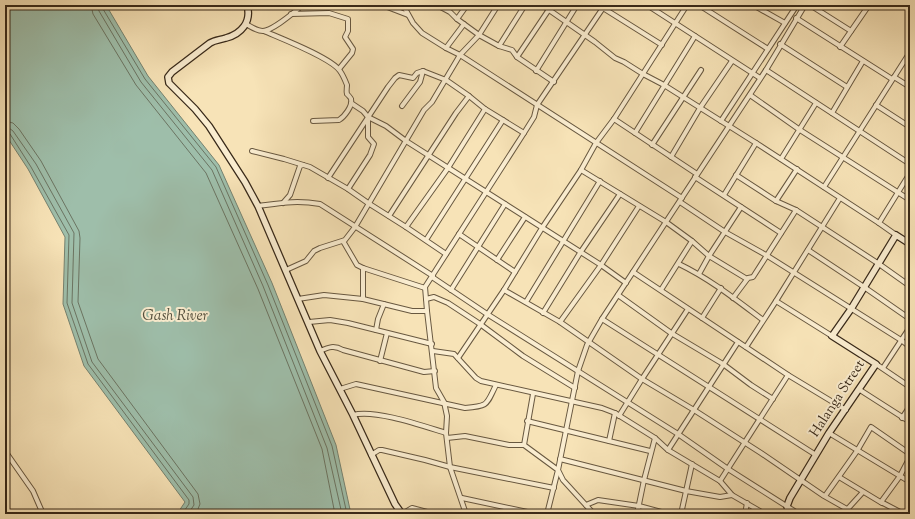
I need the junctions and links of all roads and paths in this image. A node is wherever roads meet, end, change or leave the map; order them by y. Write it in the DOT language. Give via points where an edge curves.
graph roads {
  1 [pos="247,5"];
  2 [pos="303,5"];
  3 [pos="382,5"];
  4 [pos="403,5"];
  5 [pos="467,5"];
  6 [pos="498,5"];
  7 [pos="525,5"];
  8 [pos="542,5"];
  9 [pos="552,5"];
  10 [pos="577,5"];
  11 [pos="647,5"];
  12 [pos="688,5"];
  13 [pos="699,5"];
  14 [pos="753,5"];
  15 [pos="797,5"];
  16 [pos="805,5"];
  17 [pos="810,5"];
  18 [pos="869,5"];
  19 [pos="440,6"];
  20 [pos="604,7"];
  21 [pos="763,7"];
  22 [pos="549,10"];
  23 [pos="291,14"];
  24 [pos="408,15"];
  25 [pos="796,18"];
  26 [pos="458,20"];
  27 [pos="566,22"];
  28 [pos="676,23"];
  29 [pos="785,23"];
  30 [pos="246,24"];
  31 [pos="464,24"];
  32 [pos="264,31"];
  33 [pos="851,31"];
  34 [pos="478,35"];
  35 [pos="586,35"];
  36 [pos="695,36"];
  37 [pos="780,44"];
  38 [pos="662,45"];
  39 [pos="499,46"];
  40 [pos="840,47"];
  41 [pos="446,48"];
  42 [pos="768,49"];
  43 [pos="910,52"];
  44 [pos="460,55"];
  45 [pos="518,57"];
  46 [pos="732,61"];
  47 [pos="863,61"];
  48 [pos="339,69"];
  49 [pos="700,70"];
  50 [pos="766,70"];
  51 [pos="423,71"];
  52 [pos="536,71"];
  53 [pos="643,74"];
  54 [pos="752,74"];
  55 [pos="760,78"];
  56 [pos="893,78"];
  57 [pos="446,80"];
  58 [pos="554,82"];
  59 [pos="664,85"];
  60 [pos="848,87"];
  61 [pos="910,87"];
  62 [pos="750,94"];
  63 [pos="469,96"];
  64 [pos="682,96"];
  65 [pos="351,103"];
  66 [pos="816,103"];
  67 [pos="538,105"];
  68 [pos="876,105"];
  69 [pos="402,106"];
  70 [pos="700,108"];
  71 [pos="485,109"];
  72 [pos="832,113"];
  73 [pos="368,117"];
  74 [pos="614,119"];
  75 [pos="503,120"];
  76 [pos="314,121"];
  77 [pos="721,121"];
  78 [pos="729,126"];
  79 [pos="910,127"];
  80 [pos="800,130"];
  81 [pos="859,131"];
  82 [pos="524,133"];
  83 [pos="635,133"];
  84 [pos="406,141"];
  85 [pos="596,143"];
  86 [pos="756,143"];
  87 [pos="652,145"];
  88 [pos="252,151"];
  89 [pos="429,155"];
  90 [pos="671,157"];
  91 [pos="842,157"];
  92 [pos="781,159"];
  93 [pos="910,164"];
  94 [pos="303,165"];
  95 [pos="448,168"];
  96 [pos="797,169"];
  97 [pos="581,170"];
  98 [pos="910,173"];
  99 [pos="736,175"];
  100 [pos="696,176"];
  101 [pos="328,178"];
  102 [pos="466,180"];
  103 [pos="600,181"];
  104 [pos="824,187"];
  105 [pos="348,189"];
  106 [pos="486,192"];
  107 [pos="898,192"];
  108 [pos="620,194"];
  109 [pos="724,195"];
  110 [pos="840,198"];
  111 [pos="681,200"];
  112 [pos="910,200"];
  113 [pos="776,202"];
  114 [pos="282,203"];
  115 [pos="368,203"];
  116 [pos="505,204"];
  117 [pos="258,206"];
  118 [pos="639,206"];
  119 [pos="741,206"];
  120 [pos="796,210"];
  121 [pos="389,216"];
  122 [pos="525,217"];
  123 [pos="666,222"];
  124 [pos="879,223"];
  125 [pos="355,226"];
  126 [pos="406,227"];
  127 [pos="822,227"];
  128 [pos="542,228"];
  129 [pos="725,232"];
  130 [pos="781,233"];
  131 [pos="459,234"];
  132 [pos="896,235"];
  133 [pos="426,240"];
  134 [pos="343,241"];
  135 [pos="692,241"];
  136 [pos="564,242"];
  137 [pos="910,244"];
  138 [pos="478,247"];
  139 [pos="808,250"];
  140 [pos="580,253"];
  141 [pos="446,254"];
  142 [pos="766,255"];
  143 [pos="709,256"];
  144 [pos="497,260"];
  145 [pos="679,264"];
  146 [pos="879,264"];
  147 [pos="601,265"];
  148 [pos="363,268"];
  149 [pos="286,270"];
  150 [pos="515,272"];
  151 [pos="633,272"];
  152 [pos="794,273"];
  153 [pos="699,274"];
  154 [pos="432,276"];
  155 [pos="748,279"];
  156 [pos="626,283"];
  157 [pos="910,286"];
  158 [pos="864,287"];
  159 [pos="425,288"];
  160 [pos="721,288"];
  161 [pos="451,290"];
  162 [pos="504,290"];
  163 [pos="661,290"];
  164 [pos="618,295"];
  165 [pos="733,298"];
  166 [pos="298,299"];
  167 [pos="363,299"];
  168 [pos="426,299"];
  169 [pos="776,301"];
  170 [pos="526,302"];
  171 [pos="384,304"];
  172 [pos="688,309"];
  173 [pos="851,309"];
  174 [pos="427,311"];
  175 [pos="543,313"];
  176 [pos="488,314"];
  177 [pos="702,318"];
  178 [pos="602,319"];
  179 [pos="910,319"];
  180 [pos="763,320"];
  181 [pos="309,322"];
  182 [pos="560,322"];
  183 [pos="480,324"];
  184 [pos="910,326"];
  185 [pos="376,330"];
  186 [pos="387,333"];
  187 [pos="671,333"];
  188 [pos="832,336"];
  189 [pos="901,340"];
  190 [pos="589,342"];
  191 [pos="738,342"];
  192 [pos="432,344"];
  193 [pos="746,347"];
  194 [pos="910,347"];
  195 [pos="320,351"];
  196 [pos="433,351"];
  197 [pos="658,354"];
  198 [pos="458,358"];
  199 [pos="380,360"];
  200 [pos="723,364"];
  201 [pos="876,364"];
  202 [pos="883,368"];
  203 [pos="435,371"];
  204 [pos="578,371"];
  205 [pos="788,375"];
  206 [pos="642,379"];
  207 [pos="496,385"];
  208 [pos="709,387"];
  209 [pos="910,387"];
  210 [pos="575,388"];
  211 [pos="340,389"];
  212 [pos="860,390"];
  213 [pos="533,394"];
  214 [pos="773,399"];
  215 [pos="573,401"];
  216 [pos="444,402"];
  217 [pos="627,402"];
  218 [pos="910,406"];
  219 [pos="694,410"];
  220 [pos="846,410"];
  221 [pos="615,413"];
  222 [pos="353,415"];
  223 [pos="619,416"];
  224 [pos="902,418"];
  225 [pos="760,420"];
  226 [pos="527,421"];
  227 [pos="910,422"];
  228 [pos="566,431"];
  229 [pos="446,433"];
  230 [pos="678,434"];
  231 [pos="830,434"];
  232 [pos="447,438"];
  233 [pos="655,438"];
  234 [pos="609,441"];
  235 [pos="744,442"];
  236 [pos="524,445"];
  237 [pos="668,450"];
  238 [pos="5,451"];
  239 [pos="650,451"];
  240 [pos="857,451"];
  241 [pos="910,454"];
  242 [pos="371,455"];
  243 [pos="816,455"];
  244 [pos="910,457"];
  245 [pos="560,459"];
  246 [pos="692,464"];
  247 [pos="450,467"];
  248 [pos="728,468"];
  249 [pos="558,470"];
  250 [pos="900,476"];
  251 [pos="839,477"];
  252 [pos="801,479"];
  253 [pos="644,480"];
  254 [pos="720,481"];
  255 [pos="910,482"];
  256 [pos="554,488"];
  257 [pos="686,490"];
  258 [pos="863,492"];
  259 [pos="732,494"];
  260 [pos="825,496"];
  261 [pos="462,498"];
  262 [pos="747,503"];
  263 [pos="882,503"];
  264 [pos="586,505"];
  265 [pos="639,506"];
  266 [pos="787,506"];
  267 [pos="847,509"];
  268 [pos="43,514"];
  269 [pos="402,514"];
  270 [pos="435,514"];
  271 [pos="466,514"];
  272 [pos="537,514"];
  273 [pos="547,514"];
  274 [pos="594,514"];
  275 [pos="637,514"];
  276 [pos="669,514"];
  277 [pos="681,514"];
  278 [pos="745,514"];
  279 [pos="765,514"];
  280 [pos="789,514"];
  281 [pos="799,514"];
  282 [pos="843,514"];
  283 [pos="901,514"];
  1 -- 30 [label="main road"];
  2 -- 23 [label="street"];
  3 -- 24 [label="street"];
  4 -- 24 [label="street"];
  5 -- 26 [label="street"];
  6 -- 34 [label="street"];
  7 -- 39 [label="street"];
  8 -- 22 [label="street"];
  9 -- 22 [label="street"];
  10 -- 27 [label="street"];
  11 -- 28 [label="street"];
  12 -- 28 [label="street"];
  13 -- 42 [label="street"];
  14 -- 21 [label="street"];
  15 -- 29 [label="street"];
  16 -- 25 [label="street"];
  17 -- 33 [label="street"];
  18 -- 33 [label="street"];
  19 -- 26 [label="street"];
  20 -- 35 [label="street"];
  20 -- 38 [label="street"];
  21 -- 29 [label="street"];
  22 -- 27 [label="street"];
  22 -- 45 [label="street"];
  23 -- 32 [label="street"];
  23 -- 48 [label="street" via="329,12 348,19 345,37 353,48"];
  24 -- 41 [label="street" via="416,28"];
  25 -- 37 [label="street"];
  25 -- 40 [label="street"];
  26 -- 31 [label="street"];
  27 -- 35 [label="street"];
  27 -- 52 [label="street"];
  28 -- 36 [label="street"];
  28 -- 38 [label="street"];
  29 -- 42 [label="street"];
  30 -- 32 [label="street"];
  30 -- 117 [label="main road" via="235,35 210,43 172,72 168,79 171,86 195,109 215,134"];
  31 -- 34 [label="street"];
  31 -- 41 [label="street"];
  32 -- 48 [label="street" via="327,59"];
  33 -- 40 [label="street"];
  34 -- 39 [label="street"];
  34 -- 44 [label="street"];
  35 -- 53 [label="street" via="615,58"];
  35 -- 58 [label="street"];
  36 -- 46 [label="street"];
  36 -- 59 [label="street"];
  37 -- 50 [label="street"];
  37 -- 60 [label="street"];
  38 -- 53 [label="street"];
  39 -- 45 [label="street" via="512,50"];
  40 -- 47 [label="street"];
  41 -- 44 [label="street"];
  42 -- 54 [label="street"];
  43 -- 56 [label="street"];
  44 -- 57 [label="street"];
  44 -- 67 [label="street"];
  45 -- 52 [label="street"];
  46 -- 54 [label="street"];
  46 -- 70 [label="street"];
  47 -- 56 [label="street"];
  47 -- 60 [label="street"];
  48 -- 65 [label="street" via="347,85"];
  49 -- 64 [label="street"];
  50 -- 55 [label="street"];
  50 -- 66 [label="street"];
  51 -- 57 [label="street"];
  51 -- 69 [label="street" via="420,82"];
  51 -- 73 [label="street" via="413,78 397,76"];
  52 -- 58 [label="street"];
  53 -- 59 [label="street"];
  53 -- 74 [label="street"];
  54 -- 55 [label="street"];
  54 -- 77 [label="street"];
  55 -- 62 [label="street"];
  56 -- 61 [label="street"];
  56 -- 68 [label="street"];
  57 -- 63 [label="street"];
  57 -- 84 [label="street"];
  58 -- 67 [label="street"];
  59 -- 64 [label="street"];
  59 -- 83 [label="street"];
  60 -- 72 [label="street"];
  62 -- 78 [label="street"];
  62 -- 80 [label="street"];
  63 -- 71 [label="street"];
  63 -- 89 [label="street"];
  64 -- 70 [label="street"];
  64 -- 87 [label="street"];
  65 -- 73 [label="street"];
  65 -- 76 [label="street" via="339,120"];
  66 -- 72 [label="street"];
  66 -- 80 [label="street"];
  67 -- 82 [label="street"];
  67 -- 85 [label="street"];
  68 -- 79 [label="street"];
  68 -- 81 [label="street"];
  70 -- 77 [label="street"];
  70 -- 90 [label="street"];
  71 -- 75 [label="street"];
  71 -- 95 [label="street"];
  72 -- 81 [label="street"];
  73 -- 84 [label="street" via="386,126"];
  73 -- 101 [label="street"];
  73 -- 105 [label="street" via="368,137 374,144 370,155"];
  74 -- 83 [label="street"];
  74 -- 85 [label="street"];
  75 -- 82 [label="street"];
  75 -- 102 [label="street"];
  77 -- 78 [label="street"];
  78 -- 86 [label="street"];
  78 -- 100 [label="street"];
  80 -- 91 [label="street"];
  80 -- 92 [label="street"];
  81 -- 91 [label="street"];
  81 -- 93 [label="street"];
  82 -- 106 [label="street"];
  83 -- 87 [label="street"];
  84 -- 89 [label="street"];
  84 -- 115 [label="street"];
  85 -- 97 [label="street"];
  85 -- 111 [label="street"];
  86 -- 92 [label="street"];
  86 -- 99 [label="street"];
  87 -- 90 [label="street"];
  88 -- 94 [label="street"];
  89 -- 95 [label="street"];
  89 -- 121 [label="street"];
  90 -- 100 [label="street"];
  91 -- 104 [label="street"];
  91 -- 107 [label="street"];
  92 -- 96 [label="street"];
  94 -- 101 [label="street"];
  94 -- 114 [label="street" via="300,166 290,195"];
  95 -- 102 [label="street"];
  95 -- 126 [label="street"];
  96 -- 104 [label="street"];
  96 -- 113 [label="street"];
  97 -- 103 [label="street"];
  97 -- 128 [label="street"];
  98 -- 107 [label="street"];
  99 -- 109 [label="street"];
  99 -- 113 [label="street"];
  100 -- 109 [label="street"];
  100 -- 111 [label="street"];
  101 -- 105 [label="street"];
  102 -- 106 [label="street"];
  102 -- 133 [label="street"];
  103 -- 108 [label="street"];
  103 -- 136 [label="street"];
  104 -- 110 [label="street"];
  105 -- 115 [label="street"];
  106 -- 116 [label="street"];
  106 -- 131 [label="street"];
  107 -- 112 [label="street"];
  107 -- 124 [label="street"];
  108 -- 118 [label="street"];
  108 -- 140 [label="street"];
  109 -- 119 [label="street"];
  110 -- 124 [label="street"];
  110 -- 127 [label="street"];
  111 -- 123 [label="street"];
  111 -- 129 [label="street"];
  113 -- 120 [label="street"];
  114 -- 117 [label="street"];
  114 -- 125 [label="street" via="320,204"];
  115 -- 121 [label="street"];
  115 -- 125 [label="street"];
  116 -- 122 [label="street"];
  116 -- 138 [label="street"];
  117 -- 149 [label="main road"];
  118 -- 123 [label="street"];
  118 -- 147 [label="street"];
  119 -- 129 [label="street"];
  119 -- 130 [label="street"];
  120 -- 127 [label="street"];
  120 -- 130 [label="street"];
  121 -- 126 [label="street"];
  122 -- 128 [label="street"];
  122 -- 144 [label="street"];
  123 -- 135 [label="street"];
  123 -- 151 [label="street"];
  124 -- 132 [label="street"];
  125 -- 134 [label="street"];
  125 -- 154 [label="street"];
  126 -- 133 [label="street"];
  127 -- 139 [label="street"];
  127 -- 146 [label="street"];
  128 -- 136 [label="street"];
  128 -- 150 [label="street"];
  129 -- 142 [label="street"];
  129 -- 143 [label="street"];
  130 -- 142 [label="street"];
  131 -- 138 [label="street"];
  131 -- 141 [label="street"];
  132 -- 137 [label="main road"];
  132 -- 146 [label="main road"];
  133 -- 141 [label="street"];
  134 -- 148 [label="street" via="357,265"];
  134 -- 149 [label="street" via="320,248 306,261"];
  135 -- 143 [label="street"];
  135 -- 145 [label="street"];
  136 -- 140 [label="street"];
  136 -- 170 [label="street"];
  138 -- 144 [label="street"];
  138 -- 161 [label="street"];
  139 -- 152 [label="street"];
  139 -- 158 [label="street"];
  140 -- 147 [label="street"];
  140 -- 175 [label="street"];
  141 -- 154 [label="street"];
  142 -- 152 [label="street"];
  142 -- 155 [label="street" via="753,277"];
  143 -- 153 [label="street"];
  143 -- 155 [label="street"];
  144 -- 150 [label="street"];
  145 -- 153 [label="street"];
  145 -- 163 [label="street"];
  146 -- 157 [label="street"];
  146 -- 158 [label="main road"];
  147 -- 156 [label="street"];
  147 -- 182 [label="street"];
  148 -- 159 [label="street"];
  148 -- 167 [label="street"];
  149 -- 166 [label="main road"];
  150 -- 162 [label="street"];
  151 -- 156 [label="street"];
  151 -- 163 [label="street"];
  152 -- 169 [label="street"];
  152 -- 173 [label="street"];
  153 -- 160 [label="street"];
  154 -- 159 [label="street"];
  154 -- 161 [label="street"];
  155 -- 165 [label="street"];
  156 -- 164 [label="street"];
  158 -- 173 [label="main road"];
  158 -- 179 [label="street"];
  159 -- 168 [label="street"];
  160 -- 165 [label="street"];
  160 -- 177 [label="street"];
  161 -- 176 [label="street"];
  162 -- 170 [label="street"];
  162 -- 176 [label="street"];
  163 -- 172 [label="street"];
  164 -- 178 [label="street"];
  164 -- 187 [label="street"];
  165 -- 180 [label="street"];
  166 -- 167 [label="street" via="324,295"];
  166 -- 181 [label="main road"];
  167 -- 171 [label="street"];
  168 -- 174 [label="street"];
  168 -- 183 [label="street" via="434,297 448,303"];
  169 -- 180 [label="street"];
  169 -- 188 [label="street"];
  170 -- 175 [label="street"];
  171 -- 174 [label="street" via="412,311"];
  171 -- 185 [label="street"];
  172 -- 177 [label="street"];
  172 -- 187 [label="street"];
  173 -- 188 [label="main road"];
  173 -- 189 [label="street"];
  174 -- 192 [label="street"];
  175 -- 182 [label="street"];
  176 -- 183 [label="street"];
  176 -- 204 [label="street"];
  177 -- 191 [label="street"];
  178 -- 190 [label="street"];
  178 -- 197 [label="street"];
  180 -- 193 [label="street"];
  181 -- 185 [label="street" via="330,320"];
  181 -- 195 [label="main road"];
  182 -- 190 [label="street"];
  183 -- 198 [label="street"];
  183 -- 210 [label="street" via="523,356"];
  184 -- 189 [label="street"];
  185 -- 186 [label="street"];
  186 -- 192 [label="street"];
  186 -- 199 [label="street"];
  187 -- 197 [label="street"];
  187 -- 200 [label="street"];
  188 -- 201 [label="main road, Halanga Street"];
  189 -- 194 [label="street"];
  189 -- 202 [label="street"];
  190 -- 204 [label="street"];
  190 -- 206 [label="street"];
  191 -- 193 [label="street"];
  191 -- 200 [label="street"];
  192 -- 196 [label="street"];
  193 -- 205 [label="street"];
  195 -- 199 [label="street" via="331,346"];
  195 -- 211 [label="main road"];
  196 -- 198 [label="street" via="451,353"];
  196 -- 203 [label="street"];
  197 -- 206 [label="street"];
  197 -- 208 [label="street"];
  198 -- 207 [label="street" via="476,378"];
  199 -- 203 [label="street" via="424,372"];
  200 -- 208 [label="street"];
  200 -- 214 [label="street"];
  201 -- 202 [label="street"];
  201 -- 212 [label="main road, Halanga Street"];
  202 -- 209 [label="street"];
  203 -- 216 [label="street" via="437,392"];
  204 -- 210 [label="street"];
  204 -- 217 [label="street"];
  205 -- 214 [label="street"];
  205 -- 220 [label="street"];
  206 -- 217 [label="street"];
  206 -- 219 [label="street"];
  207 -- 213 [label="street"];
  207 -- 216 [label="street" via="484,406 461,407"];
  208 -- 219 [label="street"];
  208 -- 225 [label="street"];
  210 -- 215 [label="street"];
  211 -- 216 [label="street" via="354,384"];
  211 -- 222 [label="main road"];
  212 -- 220 [label="main road, Halanga Street"];
  212 -- 224 [label="street"];
  213 -- 215 [label="street"];
  213 -- 226 [label="street"];
  214 -- 225 [label="street"];
  215 -- 221 [label="street"];
  215 -- 228 [label="street"];
  216 -- 229 [label="street" via="447,416"];
  217 -- 223 [label="street"];
  217 -- 230 [label="street"];
  218 -- 224 [label="street"];
  219 -- 230 [label="street"];
  219 -- 235 [label="street"];
  220 -- 231 [label="main road, Halanga Street"];
  221 -- 223 [label="street"];
  221 -- 234 [label="street"];
  222 -- 229 [label="street" via="365,413"];
  222 -- 242 [label="main road"];
  223 -- 233 [label="street"];
  224 -- 227 [label="street"];
  225 -- 235 [label="street"];
  225 -- 243 [label="street"];
  226 -- 228 [label="street"];
  226 -- 236 [label="street"];
  228 -- 234 [label="street"];
  228 -- 245 [label="street"];
  229 -- 232 [label="street"];
  230 -- 237 [label="street"];
  230 -- 248 [label="street"];
  231 -- 240 [label="street"];
  231 -- 243 [label="main road, Halanga Street"];
  232 -- 236 [label="street" via="465,436 509,445"];
  232 -- 247 [label="street"];
  233 -- 237 [label="street"];
  233 -- 239 [label="street"];
  234 -- 239 [label="street"];
  235 -- 248 [label="street"];
  235 -- 252 [label="street"];
  236 -- 249 [label="street"];
  237 -- 246 [label="street"];
  238 -- 268 [label="street" via="33,491"];
  239 -- 253 [label="street"];
  240 -- 241 [label="street" via="872,427"];
  240 -- 250 [label="street"];
  240 -- 251 [label="street"];
  242 -- 247 [label="street" via="382,450"];
  242 -- 269 [label="main road"];
  243 -- 252 [label="main road, Halanga Street"];
  244 -- 250 [label="street"];
  245 -- 249 [label="street"];
  245 -- 253 [label="street"];
  246 -- 254 [label="street"];
  246 -- 257 [label="street"];
  247 -- 256 [label="street"];
  247 -- 261 [label="street"];
  248 -- 254 [label="street"];
  248 -- 266 [label="street"];
  249 -- 256 [label="street"];
  249 -- 264 [label="street" via="563,480"];
  250 -- 255 [label="street"];
  250 -- 263 [label="street"];
  251 -- 258 [label="street"];
  251 -- 260 [label="street"];
  252 -- 260 [label="street"];
  252 -- 266 [label="main road, Halanga Street"];
  253 -- 257 [label="street"];
  253 -- 265 [label="street"];
  254 -- 259 [label="street"];
  256 -- 273 [label="street"];
  257 -- 259 [label="street" via="720,497"];
  257 -- 277 [label="street"];
  258 -- 263 [label="street"];
  258 -- 267 [label="street"];
  259 -- 262 [label="street"];
  260 -- 267 [label="street"];
  261 -- 271 [label="street"];
  261 -- 272 [label="street"];
  262 -- 278 [label="street"];
  262 -- 279 [label="street"];
  263 -- 283 [label="street"];
  264 -- 265 [label="street" via="598,500"];
  264 -- 274 [label="street"];
  265 -- 275 [label="street"];
  265 -- 276 [label="street"];
  266 -- 280 [label="main road"];
  266 -- 281 [label="street"];
  267 -- 282 [label="street"];
  269 -- 270 [label="street" via="412,508"];
}
